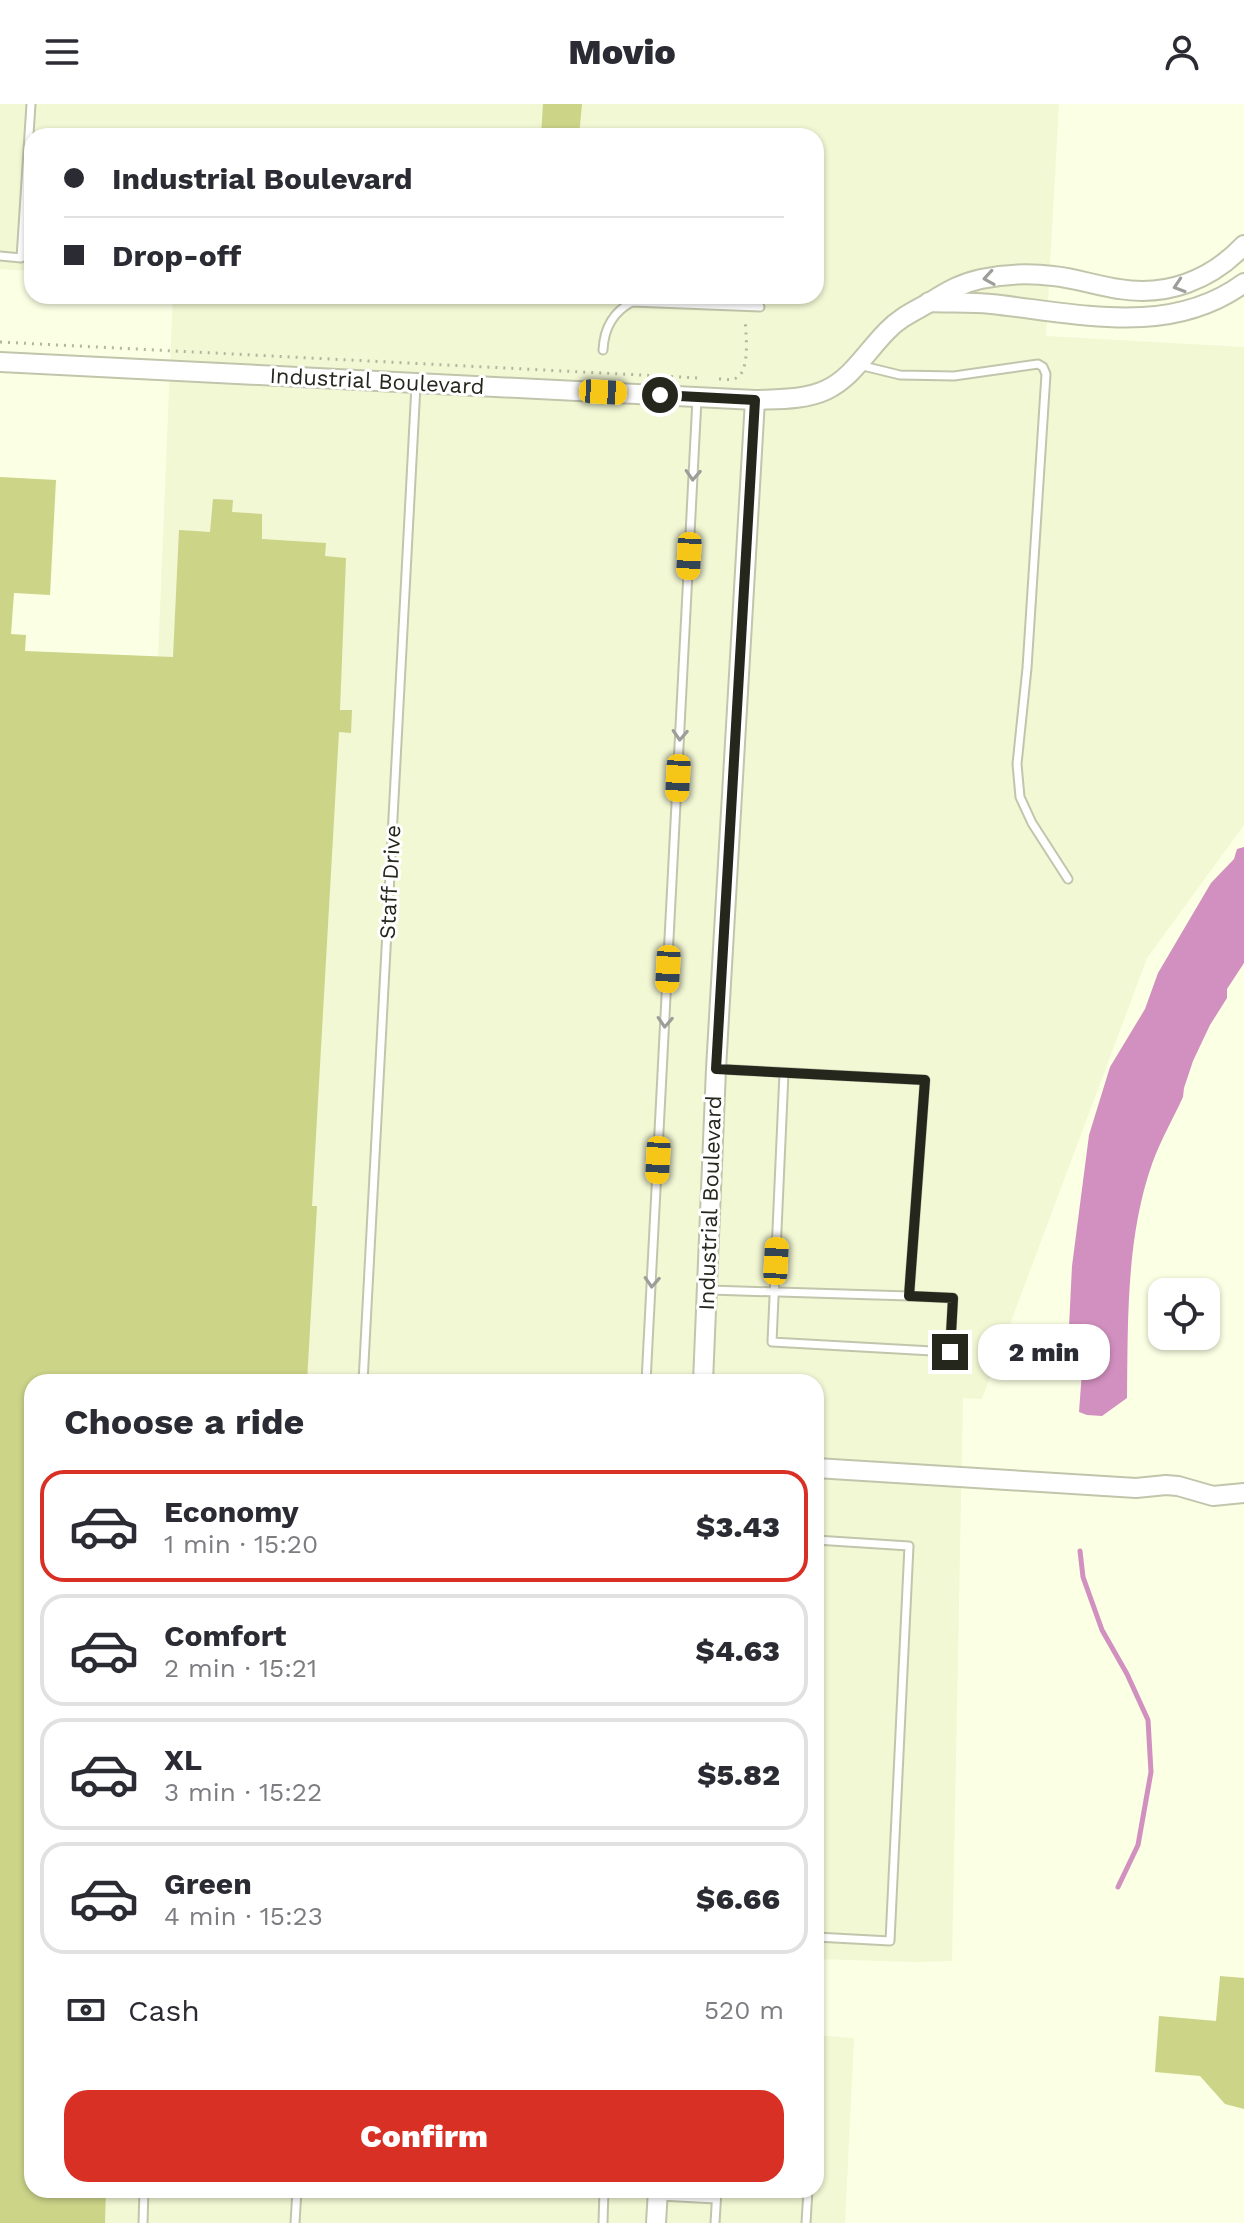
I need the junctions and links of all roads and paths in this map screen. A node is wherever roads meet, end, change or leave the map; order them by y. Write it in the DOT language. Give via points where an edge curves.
graph roads {
  1 [pos="31,104"];
  2 [pos="29,128"];
  3 [pos="24,212"];
  4 [pos="1244,245"];
  5 [pos="0,256"];
  6 [pos="1244,283"];
  7 [pos="929,302"];
  8 [pos="629,304"];
  9 [pos="705,304"];
  10 [pos="745,306"];
  11 [pos="760,307"];
  12 [pos="0,342"];
  13 [pos="603,350"];
  14 [pos="0,362"];
  15 [pos="857,365"];
  16 [pos="416,383"];
  17 [pos="697,397"];
  18 [pos="755,400"];
  19 [pos="1068,879"];
  20 [pos="716,1069"];
  21 [pos="784,1073"];
  22 [pos="707,1289"];
  23 [pos="774,1292"];
  24 [pos="909,1296"];
  25 [pos="363,1374"];
  26 [pos="646,1374"];
  27 [pos="703,1374"];
  28 [pos="824,1468"];
  29 [pos="1244,1493"];
  30 [pos="824,1541"];
  31 [pos="824,1937"];
  32 [pos="144,2198"];
  33 [pos="297,2198"];
  34 [pos="604,2198"];
  35 [pos="658,2198"];
  36 [pos="716,2198"];
  37 [pos="808,2198"];
  38 [pos="143,2223"];
  39 [pos="295,2223"];
  40 [pos="603,2223"];
  41 [pos="656,2223"];
  42 [pos="715,2223"];
  43 [pos="806,2223"];
  1 -- 2 [label="lane"];
  3 -- 5 [label="lane" via="21,258"];
  4 -- 7 [label="main road, Industrial Boulevard, one-way" via="1205,276 1162,291 1017,274 958,284"];
  6 -- 7 [label="main road" via="1221,299 1171,315 1114,318 988,303"];
  7 -- 15 [label="main road, Industrial Boulevard" via="886,331"];
  8 -- 13 [label="lane" via="614,315"];
  9 -- 10 [label="lane"];
  10 -- 11 [label="lane"];
  10 -- 12 [label="path" via="745,367 733,379"];
  14 -- 16 [label="main road, Industrial Boulevard"];
  15 -- 18 [label="main road, Industrial Boulevard" via="829,389 811,396"];
  15 -- 19 [label="lane" via="900,375 954,376 1038,364 1046,374 1017,764 1020,797"];
  16 -- 17 [label="main road, Industrial Boulevard"];
  16 -- 25 [label="lane, Staff Drive"];
  17 -- 18 [label="main road, Industrial Boulevard"];
  17 -- 26 [label="lane, one-way"];
  18 -- 20 [label="main road, Industrial Boulevard"];
  20 -- 21 [label="lane"];
  20 -- 22 [label="main road, Industrial Boulevard"];
  21 -- 23 [label="lane"];
  21 -- 24 [label="lane" via="925,1080"];
  22 -- 23 [label="lane"];
  22 -- 27 [label="main road, Industrial Boulevard"];
  23 -- 24 [label="lane"];
  23 -- 24 [label="lane" via="772,1342 950,1352 953,1298"];
  28 -- 29 [label="main road" via="1136,1488 1166,1485 1213,1496"];
  30 -- 31 [label="lane" via="909,1546 890,1941"];
  32 -- 38 [label="lane"];
  33 -- 39 [label="lane"];
  34 -- 40 [label="lane"];
  35 -- 41 [label="main road"];
  36 -- 42 [label="lane"];
  37 -- 43 [label="lane"];
}
